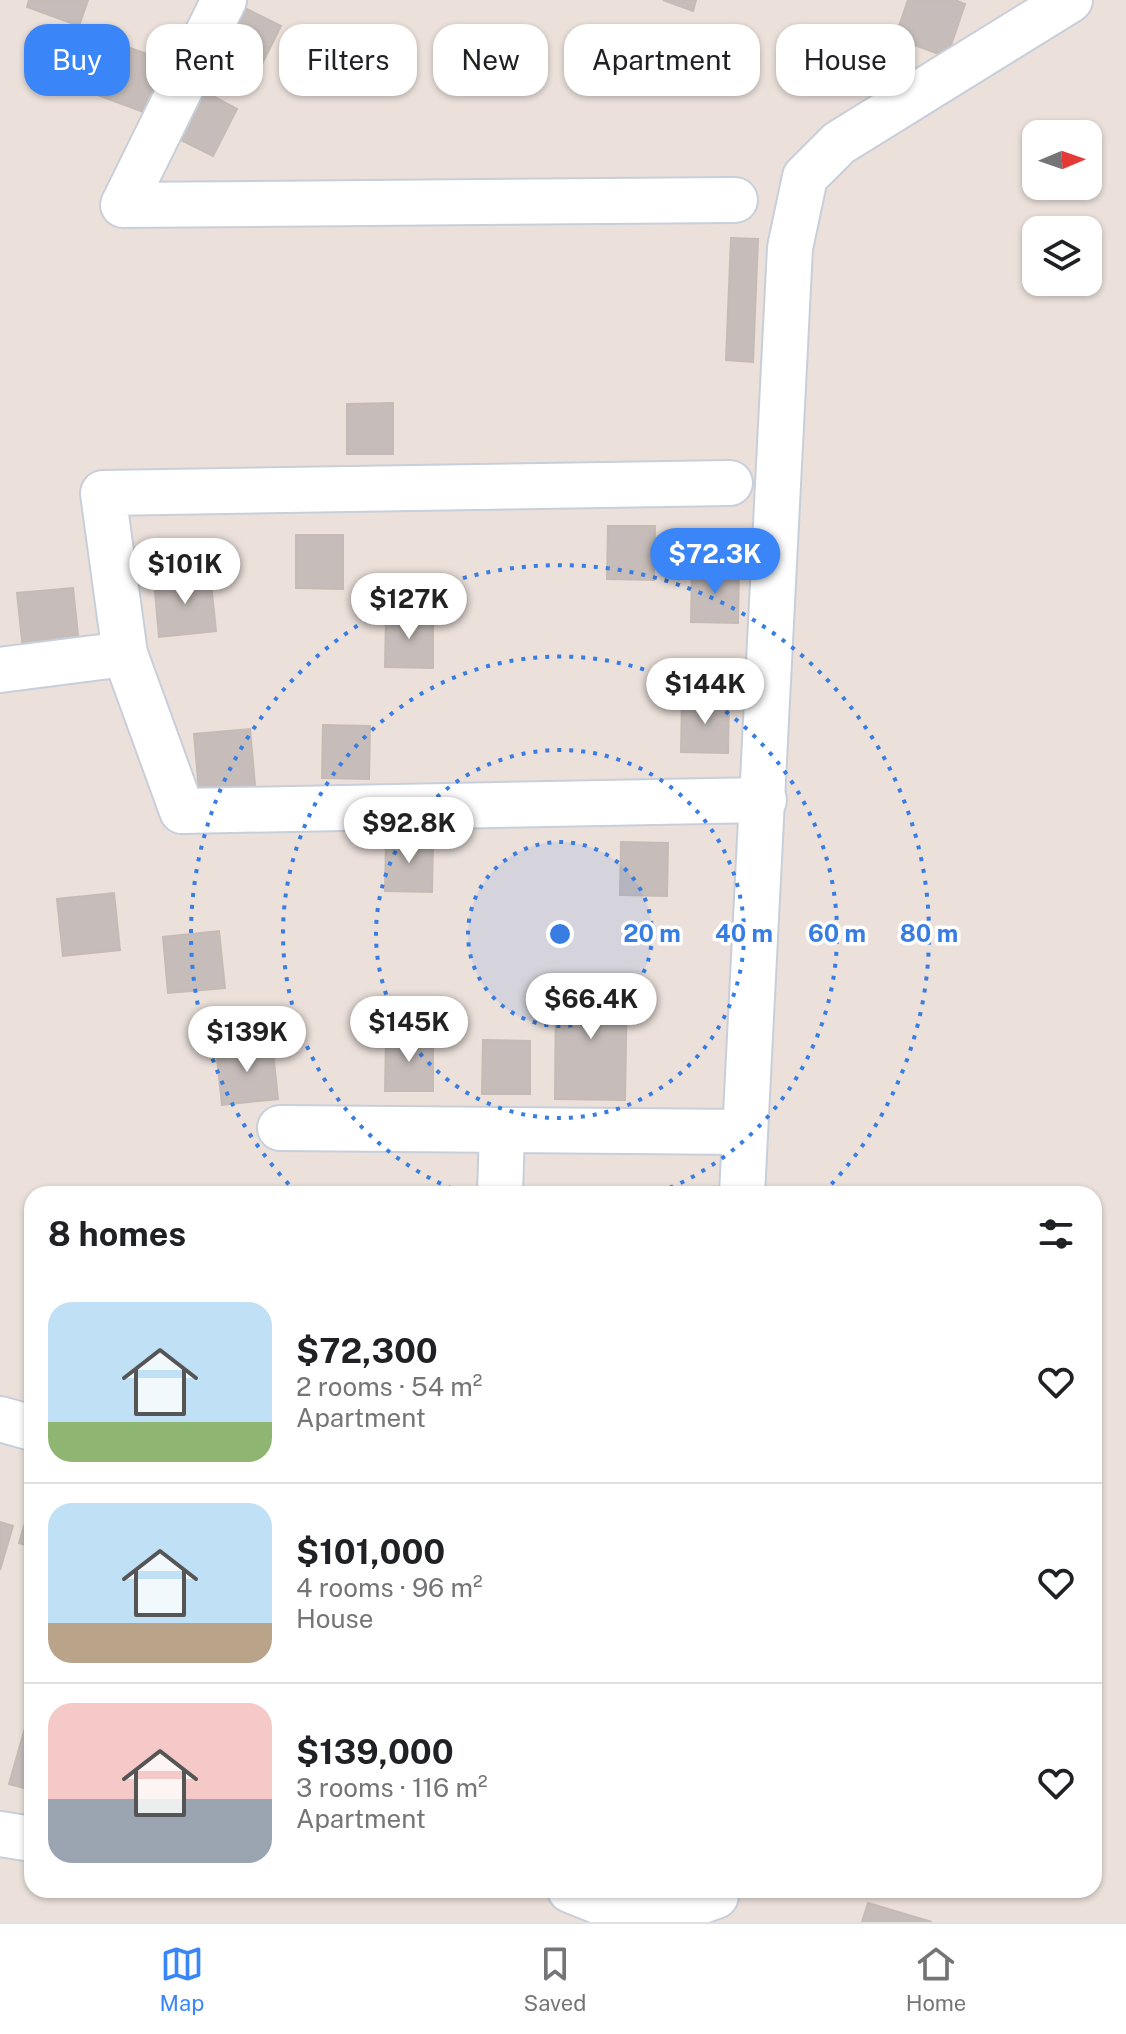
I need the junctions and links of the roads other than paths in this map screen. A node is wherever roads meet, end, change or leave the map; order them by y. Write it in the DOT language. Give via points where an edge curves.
graph roads {
  1 [pos="224,0"];
  2 [pos="1070,0"];
  3 [pos="735,200"];
  4 [pos="730,483"];
  5 [pos="125,654"];
  6 [pos="0,670"];
  7 [pos="764,800"];
  8 [pos="280,1128"];
  9 [pos="502,1130"];
  10 [pos="745,1132"];
  11 [pos="500,1186"];
  12 [pos="742,1186"];
  13 [pos="0,1419"];
  14 [pos="24,1426"];
  15 [pos="0,1834"];
  16 [pos="24,1838"];
  17 [pos="590,1898"];
  18 [pos="717,1903"];
  19 [pos="647,1921"];
  1 -- 3 [label="street" via="123,205"];
  2 -- 7 [label="street" via="839,143 805,177 790,248"];
  4 -- 5 [label="street" via="103,493"];
  5 -- 6 [label="street"];
  5 -- 7 [label="street" via="182,811"];
  7 -- 10 [label="street"];
  8 -- 9 [label="street"];
  9 -- 10 [label="street"];
  9 -- 11 [label="street"];
  10 -- 12 [label="street"];
  13 -- 14 [label="street"];
  15 -- 16 [label="street"];
  17 -- 19 [label="street"];
  18 -- 19 [label="street"];
}
